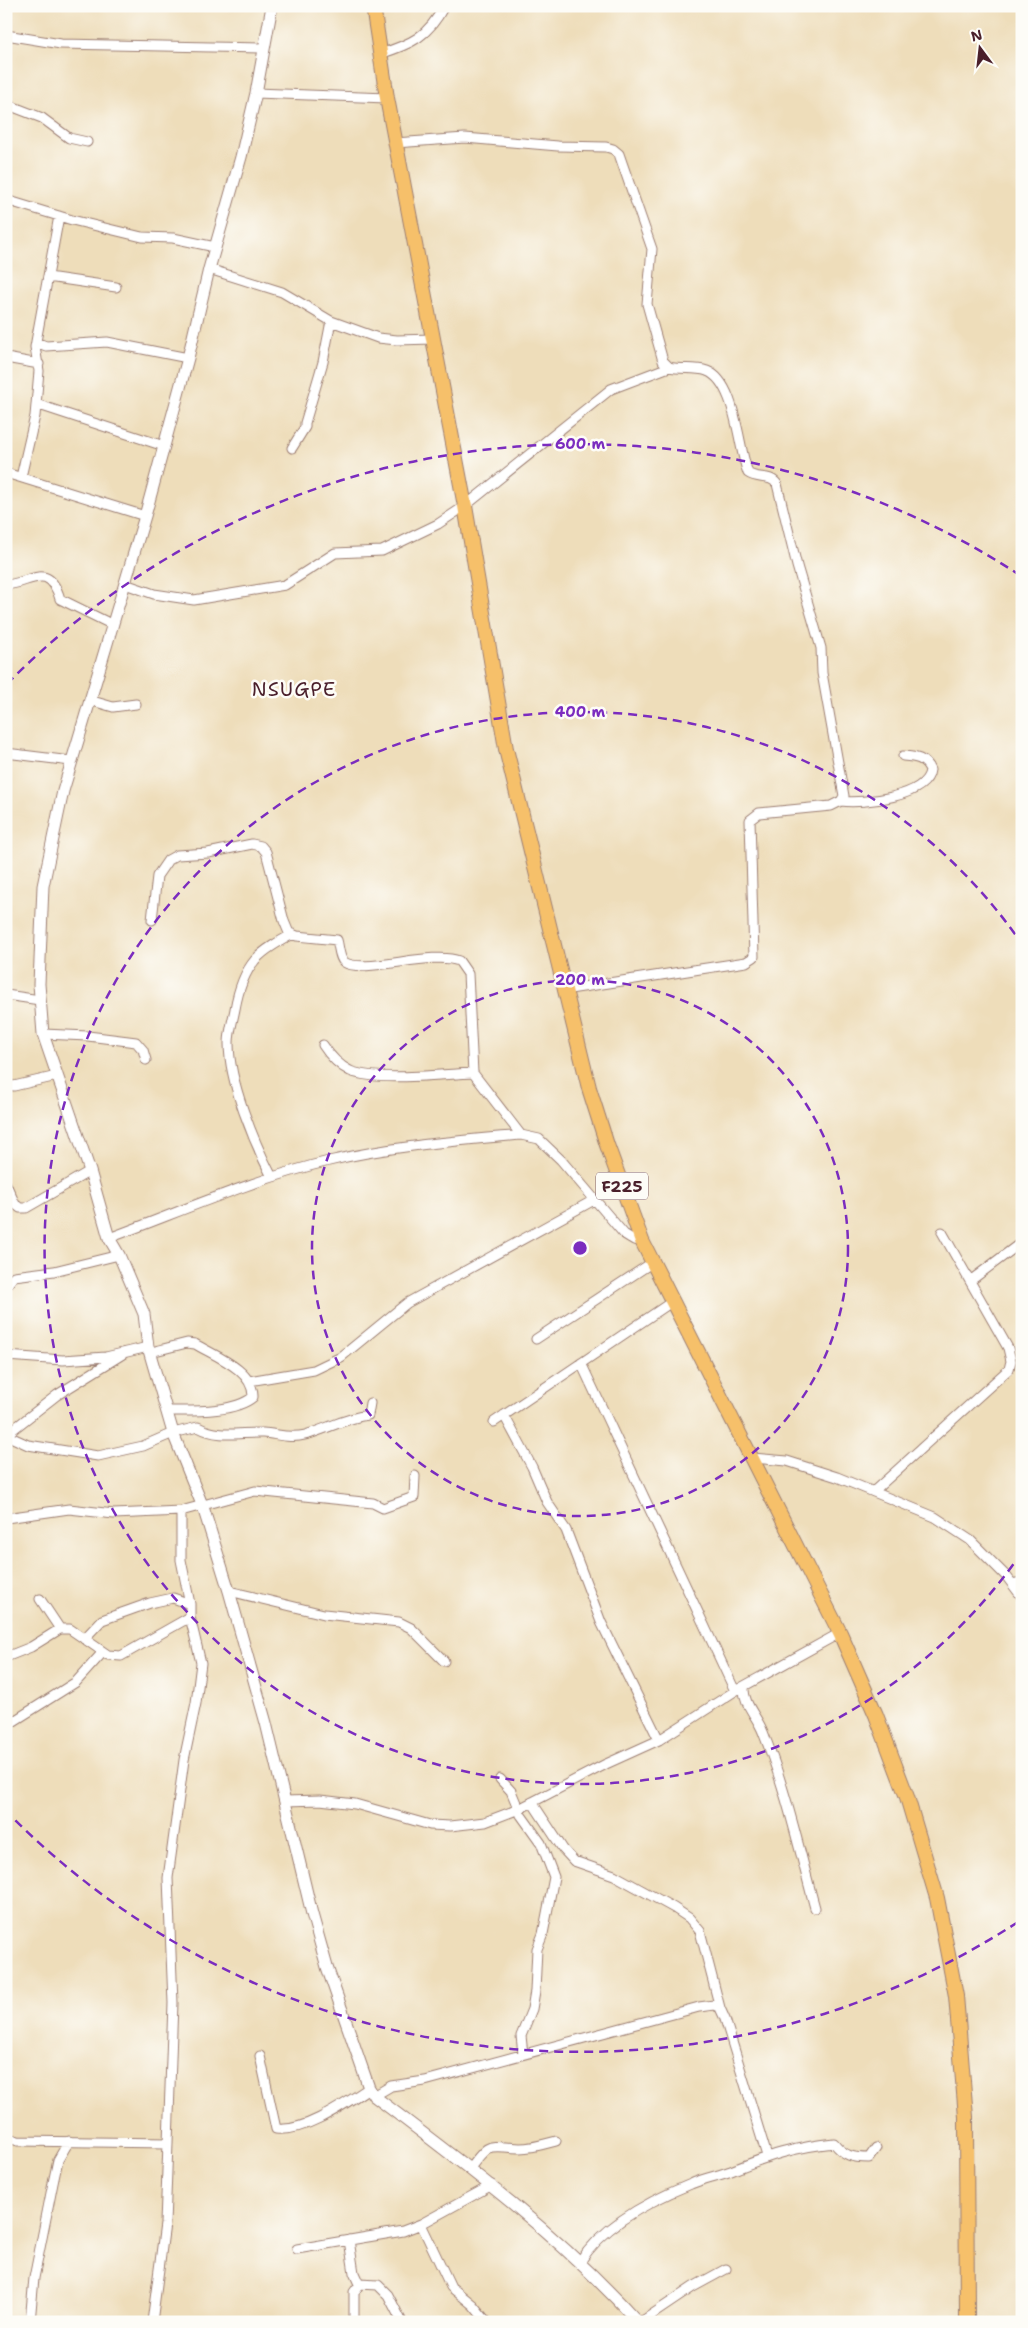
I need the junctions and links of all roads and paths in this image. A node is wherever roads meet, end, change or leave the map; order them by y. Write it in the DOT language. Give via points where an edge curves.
graph roads {
  1 [pos="272,6"];
  2 [pos="373,6"];
  3 [pos="444,6"];
  4 [pos="6,35"];
  5 [pos="264,48"];
  6 [pos="380,54"];
  7 [pos="256,92"];
  8 [pos="387,98"];
  9 [pos="6,104"];
  10 [pos="87,142"];
  11 [pos="395,143"];
  12 [pos="6,200"];
  13 [pos="60,216"];
  14 [pos="215,247"];
  15 [pos="209,269"];
  16 [pos="48,277"];
  17 [pos="116,287"];
  18 [pos="331,321"];
  19 [pos="433,339"];
  20 [pos="36,342"];
  21 [pos="6,358"];
  22 [pos="188,358"];
  23 [pos="39,364"];
  24 [pos="669,368"];
  25 [pos="36,404"];
  26 [pos="164,446"];
  27 [pos="292,448"];
  28 [pos="6,473"];
  29 [pos="21,477"];
  30 [pos="465,506"];
  31 [pos="145,516"];
  32 [pos="125,584"];
  33 [pos="6,585"];
  34 [pos="113,625"];
  35 [pos="89,700"];
  36 [pos="136,704"];
  37 [pos="6,753"];
  38 [pos="903,756"];
  39 [pos="71,761"];
  40 [pos="841,801"];
  41 [pos="152,920"];
  42 [pos="293,934"];
  43 [pos="563,990"];
  44 [pos="6,996"];
  45 [pos="40,1000"];
  46 [pos="43,1034"];
  47 [pos="323,1045"];
  48 [pos="146,1060"];
  49 [pos="473,1073"];
  50 [pos="57,1076"];
  51 [pos="6,1085"];
  52 [pos="521,1135"];
  53 [pos="90,1171"];
  54 [pos="272,1177"];
  55 [pos="6,1184"];
  56 [pos="594,1200"];
  57 [pos="942,1232"];
  58 [pos="109,1238"];
  59 [pos="642,1241"];
  60 [pos="1022,1242"];
  61 [pos="119,1255"];
  62 [pos="653,1262"];
  63 [pos="970,1281"];
  64 [pos="6,1286"];
  65 [pos="673,1301"];
  66 [pos="536,1339"];
  67 [pos="149,1349"];
  68 [pos="126,1352"];
  69 [pos="6,1356"];
  70 [pos="580,1363"];
  71 [pos="249,1381"];
  72 [pos="370,1403"];
  73 [pos="167,1411"];
  74 [pos="504,1415"];
  75 [pos="494,1422"];
  76 [pos="174,1433"];
  77 [pos="6,1435"];
  78 [pos="753,1458"];
  79 [pos="415,1476"];
  80 [pos="874,1491"];
  81 [pos="202,1507"];
  82 [pos="182,1511"];
  83 [pos="6,1518"];
  84 [pos="1022,1582"];
  85 [pos="1012,1584"];
  86 [pos="229,1591"];
  87 [pos="1022,1597"];
  88 [pos="40,1599"];
  89 [pos="190,1604"];
  90 [pos="190,1616"];
  91 [pos="60,1629"];
  92 [pos="840,1633"];
  93 [pos="84,1639"];
  94 [pos="103,1652"];
  95 [pos="6,1657"];
  96 [pos="444,1661"];
  97 [pos="739,1689"];
  98 [pos="6,1726"];
  99 [pos="659,1740"];
  100 [pos="500,1779"];
  101 [pos="285,1801"];
  102 [pos="532,1802"];
  103 [pos="519,1809"];
  104 [pos="815,1908"];
  105 [pos="720,2008"];
  106 [pos="524,2054"];
  107 [pos="260,2056"];
  108 [pos="371,2092"];
  109 [pos="6,2137"];
  110 [pos="69,2141"];
  111 [pos="556,2141"];
  112 [pos="168,2143"];
  113 [pos="876,2148"];
  114 [pos="767,2156"];
  115 [pos="470,2168"];
  116 [pos="492,2185"];
  117 [pos="421,2224"];
  118 [pos="349,2240"];
  119 [pos="298,2249"];
  120 [pos="580,2262"];
  121 [pos="726,2269"];
  122 [pos="360,2284"];
  123 [pos="30,2322"];
  124 [pos="152,2322"];
  125 [pos="354,2322"];
  126 [pos="402,2322"];
  127 [pos="486,2322"];
  128 [pos="639,2322"];
  129 [pos="967,2322"];
  1 -- 5 [label="street"];
  2 -- 6 [label="main road, F225"];
  3 -- 6 [label="street" via="434,22 412,43"];
  4 -- 5 [label="street" via="61,44"];
  5 -- 7 [label="street"];
  6 -- 8 [label="main road, F225"];
  7 -- 8 [label="street"];
  7 -- 14 [label="street"];
  8 -- 11 [label="main road, F225"];
  9 -- 10 [label="street" via="42,118 69,138"];
  11 -- 19 [label="main road, F225"];
  11 -- 24 [label="street" via="464,138 613,149 623,162 652,248 648,312 663,361"];
  12 -- 13 [label="street"];
  13 -- 14 [label="street" via="142,237 173,238"];
  13 -- 16 [label="street"];
  14 -- 15 [label="street"];
  15 -- 18 [label="street" via="282,292"];
  15 -- 22 [label="street"];
  16 -- 17 [label="street"];
  16 -- 20 [label="street"];
  18 -- 19 [label="street" via="378,338"];
  18 -- 27 [label="street" via="324,362 305,427"];
  19 -- 30 [label="main road, F225"];
  20 -- 22 [label="street" via="46,346 106,342"];
  20 -- 23 [label="street"];
  21 -- 23 [label="street"];
  22 -- 26 [label="street"];
  23 -- 25 [label="street"];
  24 -- 30 [label="street" via="611,389"];
  24 -- 40 [label="street" via="701,370 715,375 732,406 748,472 772,479 777,484 820,648 844,790"];
  25 -- 26 [label="street"];
  25 -- 29 [label="street"];
  26 -- 31 [label="street"];
  28 -- 29 [label="street"];
  29 -- 31 [label="street"];
  30 -- 32 [label="street" via="438,524 382,551 334,553 285,585 194,600 154,594"];
  30 -- 43 [label="main road, F225" via="506,749"];
  31 -- 32 [label="street"];
  32 -- 34 [label="street"];
  33 -- 34 [label="street" via="35,576 45,577 54,582 60,599"];
  34 -- 35 [label="street"];
  35 -- 36 [label="street" via="113,707"];
  35 -- 39 [label="street"];
  37 -- 39 [label="street"];
  38 -- 40 [label="street" via="917,757 927,763 930,770 926,783 876,801"];
  39 -- 45 [label="street" via="43,886"];
  40 -- 43 [label="street" via="831,806 759,812 750,820 755,953 751,960"];
  41 -- 42 [label="street" via="157,876 168,860 177,855 208,853 252,844 261,846 266,852 284,921"];
  42 -- 49 [label="street" via="337,940 341,957 347,963 362,965 443,958 459,961 468,974"];
  42 -- 54 [label="street" via="256,959 246,974 237,998 229,1041 232,1068 253,1140"];
  43 -- 59 [label="main road, F225" via="604,1136"];
  44 -- 45 [label="street"];
  45 -- 46 [label="street"];
  46 -- 48 [label="street" via="136,1042"];
  46 -- 50 [label="street"];
  47 -- 49 [label="street" via="332,1059 350,1070 373,1076"];
  49 -- 52 [label="street"];
  50 -- 51 [label="street"];
  50 -- 53 [label="street"];
  52 -- 54 [label="street" via="378,1151"];
  52 -- 56 [label="street" via="538,1139 561,1160"];
  53 -- 55 [label="street" via="26,1208 16,1204"];
  53 -- 58 [label="street"];
  54 -- 58 [label="street"];
  56 -- 59 [label="street" via="624,1234"];
  56 -- 71 [label="street" via="407,1303 341,1357 314,1370"];
  57 -- 63 [label="street"];
  58 -- 61 [label="street"];
  59 -- 62 [label="main road, F225"];
  60 -- 63 [label="street"];
  61 -- 64 [label="street" via="54,1271 14,1276"];
  61 -- 67 [label="street" via="144,1314"];
  62 -- 65 [label="main road, F225"];
  62 -- 66 [label="street"];
  63 -- 80 [label="street" via="1008,1348 1009,1369"];
  65 -- 70 [label="street"];
  65 -- 78 [label="main road, F225"];
  67 -- 68 [label="street"];
  67 -- 71 [label="street" via="195,1344 245,1374"];
  67 -- 73 [label="street"];
  68 -- 69 [label="street" via="63,1360"];
  68 -- 77 [label="street" via="57,1395"];
  70 -- 74 [label="street"];
  70 -- 97 [label="street"];
  71 -- 73 [label="street" via="254,1387 253,1397 247,1402 204,1411"];
  72 -- 76 [label="street" via="368,1415 352,1417 303,1436 226,1435 198,1427"];
  73 -- 76 [label="street"];
  74 -- 75 [label="street"];
  74 -- 99 [label="street" via="547,1502 566,1530 601,1622"];
  76 -- 77 [label="street" via="143,1446 98,1456 28,1445"];
  76 -- 81 [label="street"];
  78 -- 80 [label="street" via="787,1461"];
  78 -- 92 [label="main road, F225"];
  79 -- 81 [label="street" via="414,1497 383,1508 373,1503 256,1491"];
  80 -- 85 [label="street" via="935,1518 970,1540"];
  81 -- 82 [label="street"];
  81 -- 86 [label="street"];
  82 -- 83 [label="street" via="114,1514 69,1509"];
  82 -- 89 [label="street" via="181,1560"];
  84 -- 85 [label="street"];
  85 -- 87 [label="street"];
  86 -- 96 [label="street" via="324,1614 399,1622 411,1628"];
  86 -- 101 [label="street"];
  88 -- 91 [label="street"];
  89 -- 90 [label="street"];
  89 -- 93 [label="street" via="173,1598 150,1602 102,1620"];
  90 -- 94 [label="street" via="121,1656"];
  90 -- 112 [label="street" via="201,1663 168,1878 172,2003"];
  91 -- 93 [label="street" via="70,1630"];
  91 -- 95 [label="street" via="31,1647"];
  92 -- 97 [label="street"];
  92 -- 129 [label="main road, F225" via="907,1797 937,1898 954,1987 966,2117"];
  93 -- 94 [label="street"];
  94 -- 98 [label="street" via="76,1682"];
  97 -- 99 [label="street"];
  97 -- 104 [label="street" via="763,1730 787,1802"];
  99 -- 102 [label="street"];
  100 -- 103 [label="street" via="511,1791"];
  101 -- 103 [label="street" via="356,1804 430,1825 450,1826 485,1822"];
  101 -- 108 [label="street" via="327,1967"];
  102 -- 103 [label="street"];
  102 -- 105 [label="street" via="574,1860 614,1875 674,1908 695,1924 700,1931"];
  103 -- 106 [label="street" via="541,1843 554,1877 537,1949 532,2010 521,2036"];
  105 -- 106 [label="street" via="714,2005 699,2007"];
  105 -- 114 [label="street"];
  106 -- 108 [label="street"];
  107 -- 108 [label="street" via="276,2129 313,2120"];
  108 -- 115 [label="street"];
  109 -- 110 [label="street"];
  110 -- 112 [label="street"];
  110 -- 123 [label="street" via="58,2160 34,2278"];
  111 -- 115 [label="street" via="529,2147 490,2147"];
  112 -- 124 [label="street" via="165,2224"];
  113 -- 114 [label="street" via="869,2158 853,2158 841,2152 834,2143"];
  114 -- 120 [label="street" via="652,2202 612,2228"];
  115 -- 116 [label="street"];
  116 -- 117 [label="street"];
  116 -- 120 [label="street"];
  117 -- 118 [label="street" via="388,2234"];
  117 -- 127 [label="street" via="451,2287 473,2305"];
  118 -- 119 [label="street"];
  118 -- 122 [label="street" via="354,2273"];
  120 -- 128 [label="street"];
  121 -- 128 [label="street"];
  122 -- 125 [label="street" via="354,2292"];
  122 -- 126 [label="street" via="378,2285 388,2295"];
}
